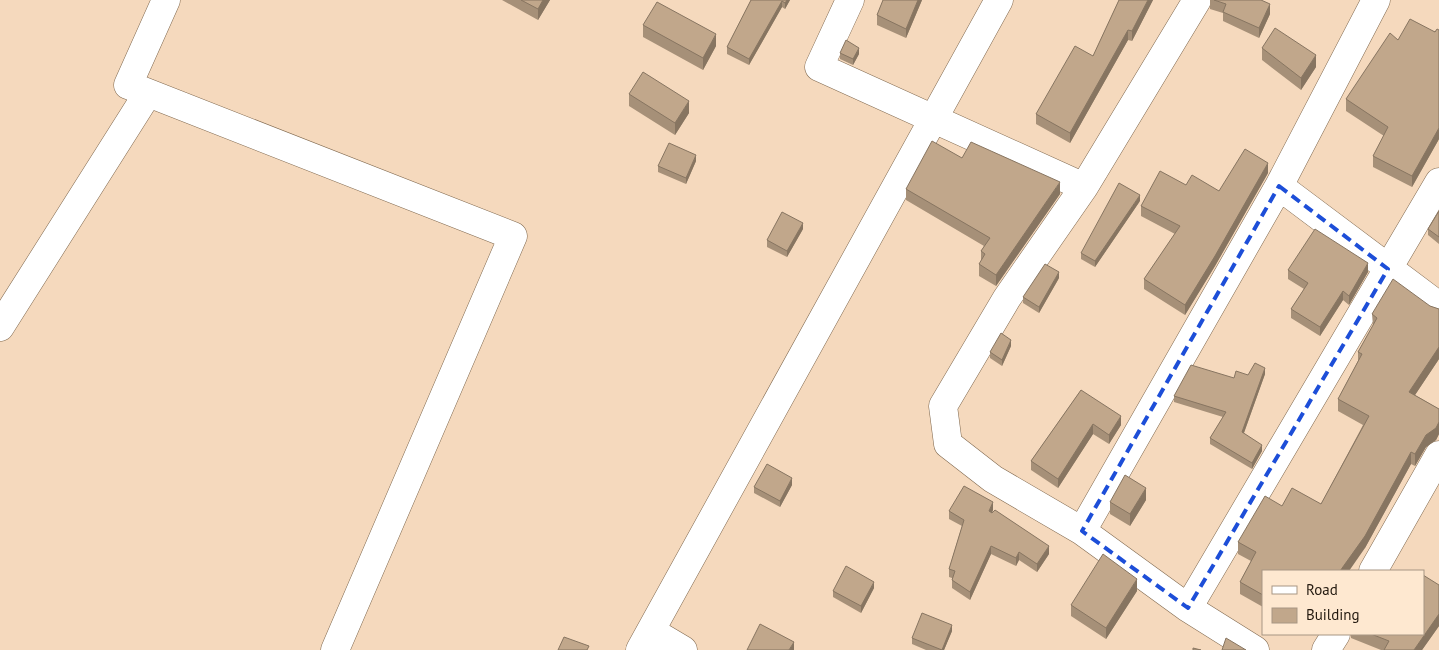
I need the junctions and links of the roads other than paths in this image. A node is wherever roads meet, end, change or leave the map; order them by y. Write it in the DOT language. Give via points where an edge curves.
graph roads {
  1 [pos="166,0"];
  2 [pos="850,0"];
  3 [pos="999,0"];
  4 [pos="1197,0"];
  5 [pos="1376,0"];
  6 [pos="148,93"];
  7 [pos="935,121"];
  8 [pos="1439,182"];
  9 [pos="1279,186"];
  10 [pos="1084,187"];
  11 [pos="1388,269"];
  12 [pos="1439,306"];
  13 [pos="0,327"];
  14 [pos="1439,455"];
  15 [pos="1082,531"];
  16 [pos="1374,570"];
  17 [pos="1188,608"];
  18 [pos="1335,635"];
  19 [pos="646,640"];
  20 [pos="335,650"];
  21 [pos="683,650"];
  22 [pos="1255,650"];
  23 [pos="1326,650"];
  1 -- 6 [label="street" via="128,85"];
  2 -- 7 [label="street" via="819,66"];
  3 -- 7 [label="street"];
  4 -- 10 [label="street"];
  5 -- 9 [label="street"];
  6 -- 13 [label="street"];
  6 -- 20 [label="street" via="513,236"];
  7 -- 10 [label="street"];
  7 -- 19 [label="street"];
  8 -- 11 [label="street"];
  9 -- 11 [label="street"];
  9 -- 15 [label="street"];
  10 -- 15 [label="street" via="1007,298 943,406 948,444 993,479"];
  11 -- 12 [label="street"];
  11 -- 17 [label="street"];
  14 -- 16 [label="street"];
  15 -- 17 [label="street"];
  17 -- 22 [label="street"];
  18 -- 23 [label="street"];
  19 -- 21 [label="street"];
}
